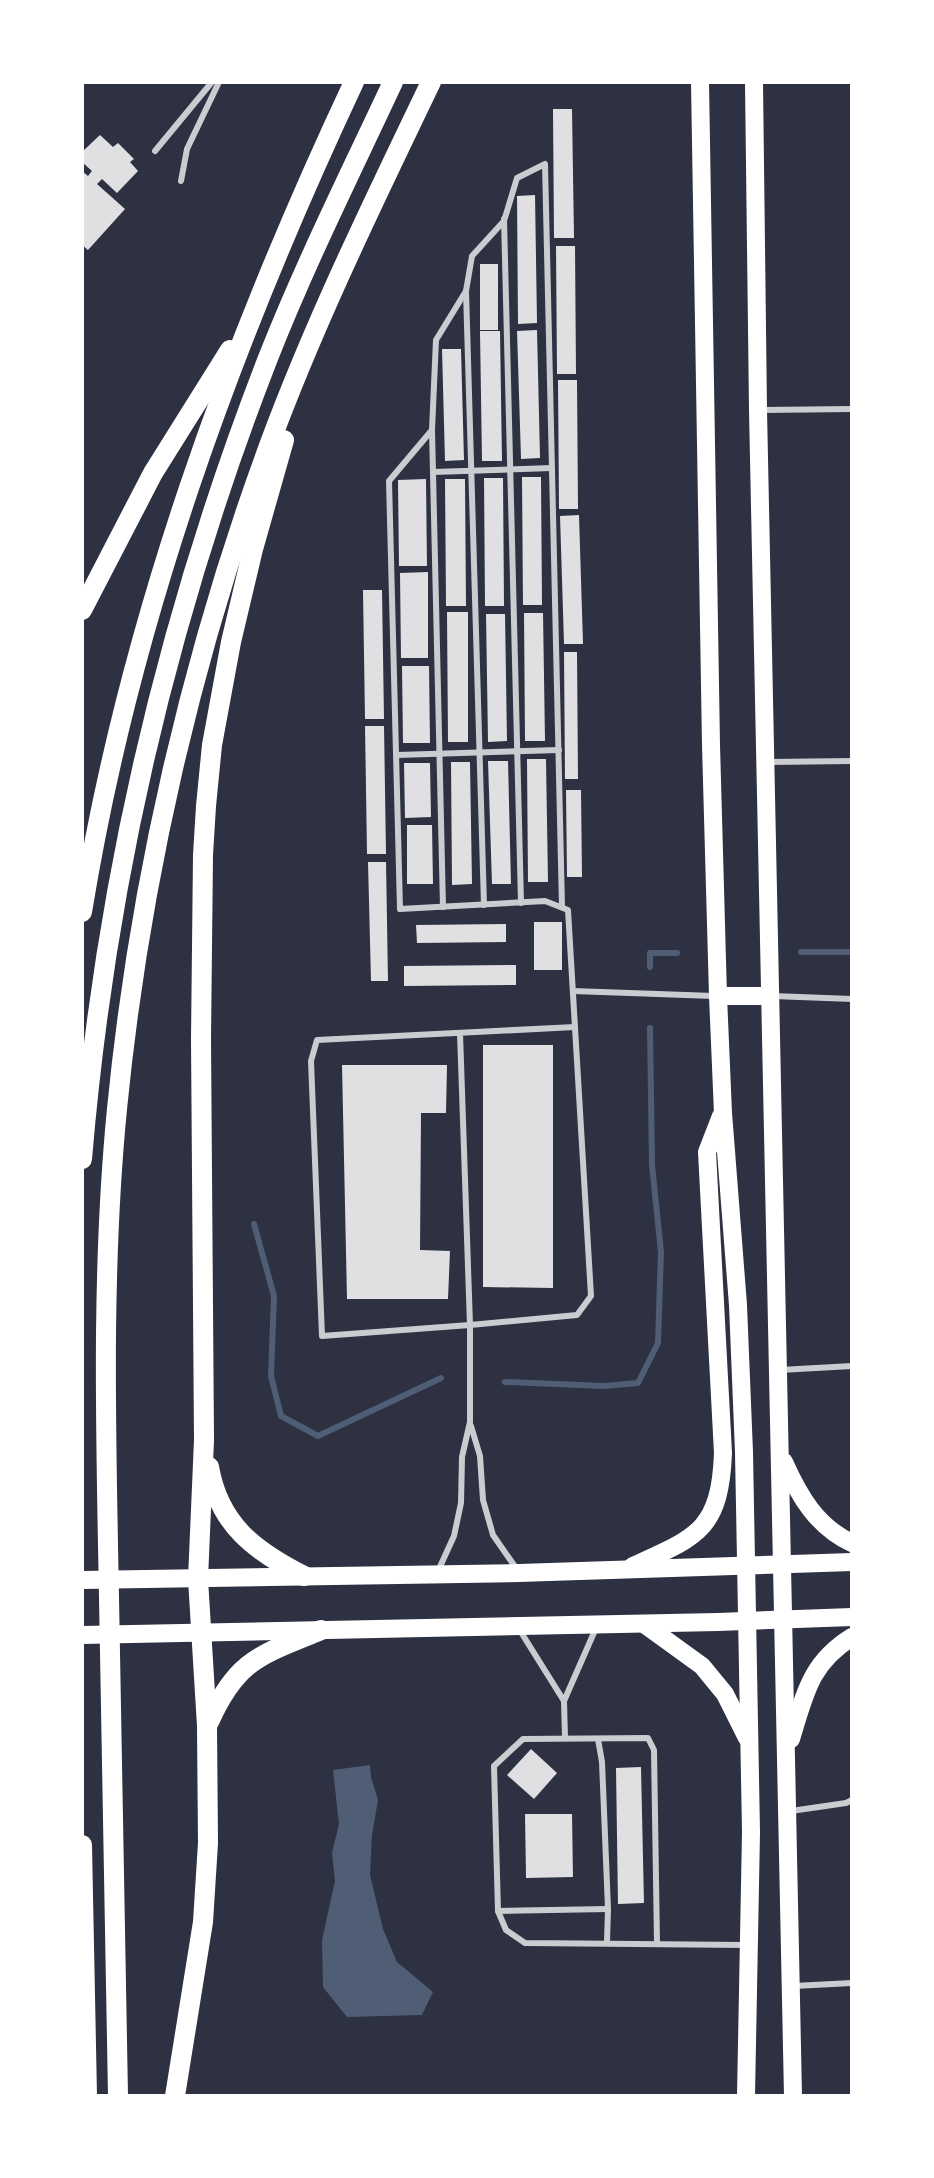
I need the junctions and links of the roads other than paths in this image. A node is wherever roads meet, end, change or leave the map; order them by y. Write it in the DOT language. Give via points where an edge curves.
graph roads {
  1 [pos="212,82"];
  2 [pos="219,82"];
  3 [pos="354,82"];
  4 [pos="393,82"];
  5 [pos="431,82"];
  6 [pos="700,82"];
  7 [pos="754,82"];
  8 [pos="155,151"];
  9 [pos="181,181"];
  10 [pos="504,219"];
  11 [pos="466,291"];
  12 [pos="250,320"];
  13 [pos="313,335"];
  14 [pos="852,409"];
  15 [pos="758,410"];
  16 [pos="432,430"];
  17 [pos="552,468"];
  18 [pos="510,469"];
  19 [pos="471,471"];
  20 [pos="433,472"];
  21 [pos="82,610"];
  22 [pos="559,750"];
  23 [pos="517,751"];
  24 [pos="480,752"];
  25 [pos="439,754"];
  26 [pos="397,755"];
  27 [pos="852,761"];
  28 [pos="765,762"];
  29 [pos="521,903"];
  30 [pos="484,905"];
  31 [pos="443,907"];
  32 [pos="562,907"];
  33 [pos="82,912"];
  34 [pos="573,991"];
  35 [pos="718,996"];
  36 [pos="770,996"];
  37 [pos="852,999"];
  38 [pos="575,1027"];
  39 [pos="460,1033"];
  40 [pos="723,1110"];
  41 [pos="82,1159"];
  42 [pos="470,1325"];
  43 [pos="852,1366"];
  44 [pos="778,1370"];
  45 [pos="470,1422"];
  46 [pos="204,1440"];
  47 [pos="780,1453"];
  48 [pos="852,1543"];
  49 [pos="852,1562"];
  50 [pos="782,1566"];
  51 [pos="747,1567"];
  52 [pos="627,1569"];
  53 [pos="519,1573"];
  54 [pos="437,1574"];
  55 [pos="304,1576"];
  56 [pos="198,1579"];
  57 [pos="82,1580"];
  58 [pos="852,1617"];
  59 [pos="783,1620"];
  60 [pos="748,1621"];
  61 [pos="644,1624"];
  62 [pos="598,1625"];
  63 [pos="517,1626"];
  64 [pos="321,1630"];
  65 [pos="201,1632"];
  66 [pos="82,1635"];
  67 [pos="852,1637"];
  68 [pos="564,1701"];
  69 [pos="207,1726"];
  70 [pos="565,1738"];
  71 [pos="598,1739"];
  72 [pos="750,1743"];
  73 [pos="786,1753"];
  74 [pos="852,1800"];
  75 [pos="787,1812"];
  76 [pos="82,1845"];
  77 [pos="608,1909"];
  78 [pos="498,1911"];
  79 [pos="607,1942"];
  80 [pos="657,1943"];
  81 [pos="748,1945"];
  82 [pos="852,1983"];
  83 [pos="791,1986"];
  84 [pos="87,2096"];
  85 [pos="118,2096"];
  86 [pos="175,2096"];
  87 [pos="746,2096"];
  88 [pos="793,2096"];
  1 -- 8 [label="lane"];
  2 -- 9 [label="lane" via="187,149"];
  3 -- 12 [label="highway"];
  4 -- 41 [label="highway" via="268,360 179,620 125,845 97,1016"];
  5 -- 13 [label="highway"];
  6 -- 35 [label="main road"];
  7 -- 15 [label="main road"];
  10 -- 11 [label="lane" via="472,256"];
  10 -- 17 [label="lane" via="517,178 545,164"];
  10 -- 18 [label="lane"];
  11 -- 16 [label="lane" via="436,340"];
  11 -- 19 [label="lane"];
  12 -- 21 [label="highway" via="153,473"];
  12 -- 33 [label="highway" via="194,472 139,654 101,807"];
  13 -- 46 [label="highway" via="253,549 212,745 203,855"];
  13 -- 85 [label="highway" via="226,573 187,714 149,887 117,1106 104,1370"];
  14 -- 15 [label="lane"];
  15 -- 28 [label="main road"];
  16 -- 20 [label="lane"];
  16 -- 26 [label="lane" via="389,481"];
  17 -- 18 [label="lane"];
  17 -- 22 [label="lane"];
  18 -- 19 [label="lane"];
  18 -- 23 [label="lane"];
  19 -- 20 [label="lane"];
  19 -- 24 [label="lane"];
  20 -- 25 [label="lane"];
  22 -- 23 [label="lane"];
  22 -- 32 [label="lane"];
  23 -- 24 [label="lane"];
  23 -- 29 [label="lane"];
  24 -- 25 [label="lane"];
  24 -- 30 [label="lane"];
  25 -- 26 [label="lane"];
  25 -- 31 [label="lane"];
  26 -- 31 [label="lane" via="400,909"];
  27 -- 28 [label="lane"];
  28 -- 36 [label="main road"];
  29 -- 30 [label="lane"];
  29 -- 32 [label="lane" via="545,901"];
  30 -- 31 [label="lane"];
  32 -- 34 [label="lane" via="568,910"];
  34 -- 35 [label="lane"];
  34 -- 38 [label="lane"];
  35 -- 36 [label="main road"];
  35 -- 40 [label="main road"];
  36 -- 37 [label="lane"];
  36 -- 44 [label="main road"];
  38 -- 39 [label="lane"];
  38 -- 42 [label="lane" via="591,1296 577,1315"];
  39 -- 42 [label="lane"];
  39 -- 42 [label="lane" via="317,1040 311,1061 322,1336"];
  40 -- 51 [label="main road" via="742,1383"];
  40 -- 52 [label="main road" via="707,1152 721,1483 705,1525 679,1545"];
  42 -- 45 [label="lane"];
  43 -- 44 [label="lane"];
  44 -- 47 [label="main road"];
  45 -- 53 [label="lane" via="493,1535"];
  45 -- 54 [label="lane" via="462,1457 461,1503"];
  46 -- 55 [label="highway" via="213,1484 229,1520 262,1552"];
  46 -- 56 [label="highway"];
  47 -- 48 [label="main road" via="813,1516"];
  47 -- 50 [label="main road"];
  49 -- 50 [label="main road"];
  50 -- 51 [label="main road"];
  50 -- 59 [label="main road"];
  51 -- 52 [label="main road"];
  51 -- 60 [label="main road"];
  52 -- 53 [label="main road"];
  53 -- 54 [label="main road"];
  54 -- 55 [label="main road"];
  55 -- 56 [label="main road"];
  56 -- 57 [label="main road"];
  56 -- 65 [label="highway"];
  58 -- 59 [label="main road"];
  59 -- 60 [label="main road"];
  59 -- 73 [label="main road"];
  60 -- 61 [label="main road"];
  60 -- 72 [label="main road"];
  61 -- 62 [label="main road"];
  61 -- 72 [label="main road" via="702,1666 725,1694"];
  62 -- 63 [label="main road"];
  62 -- 68 [label="lane"];
  63 -- 64 [label="main road"];
  63 -- 68 [label="lane"];
  64 -- 65 [label="main road"];
  64 -- 69 [label="highway" via="259,1657 239,1672"];
  65 -- 66 [label="main road"];
  65 -- 69 [label="highway"];
  67 -- 73 [label="main road" via="816,1669"];
  68 -- 70 [label="lane"];
  69 -- 86 [label="highway" via="205,1899"];
  70 -- 71 [label="lane"];
  70 -- 78 [label="lane" via="523,1739 494,1766"];
  71 -- 77 [label="lane"];
  71 -- 80 [label="lane" via="648,1738 654,1750"];
  72 -- 81 [label="main road"];
  73 -- 75 [label="main road"];
  74 -- 75 [label="lane"];
  75 -- 83 [label="main road"];
  76 -- 84 [label="highway"];
  77 -- 78 [label="lane"];
  77 -- 79 [label="lane"];
  78 -- 79 [label="lane" via="506,1930 525,1943"];
  79 -- 80 [label="lane"];
  80 -- 81 [label="lane"];
  81 -- 87 [label="main road"];
  82 -- 83 [label="lane"];
  83 -- 88 [label="main road"];
}
